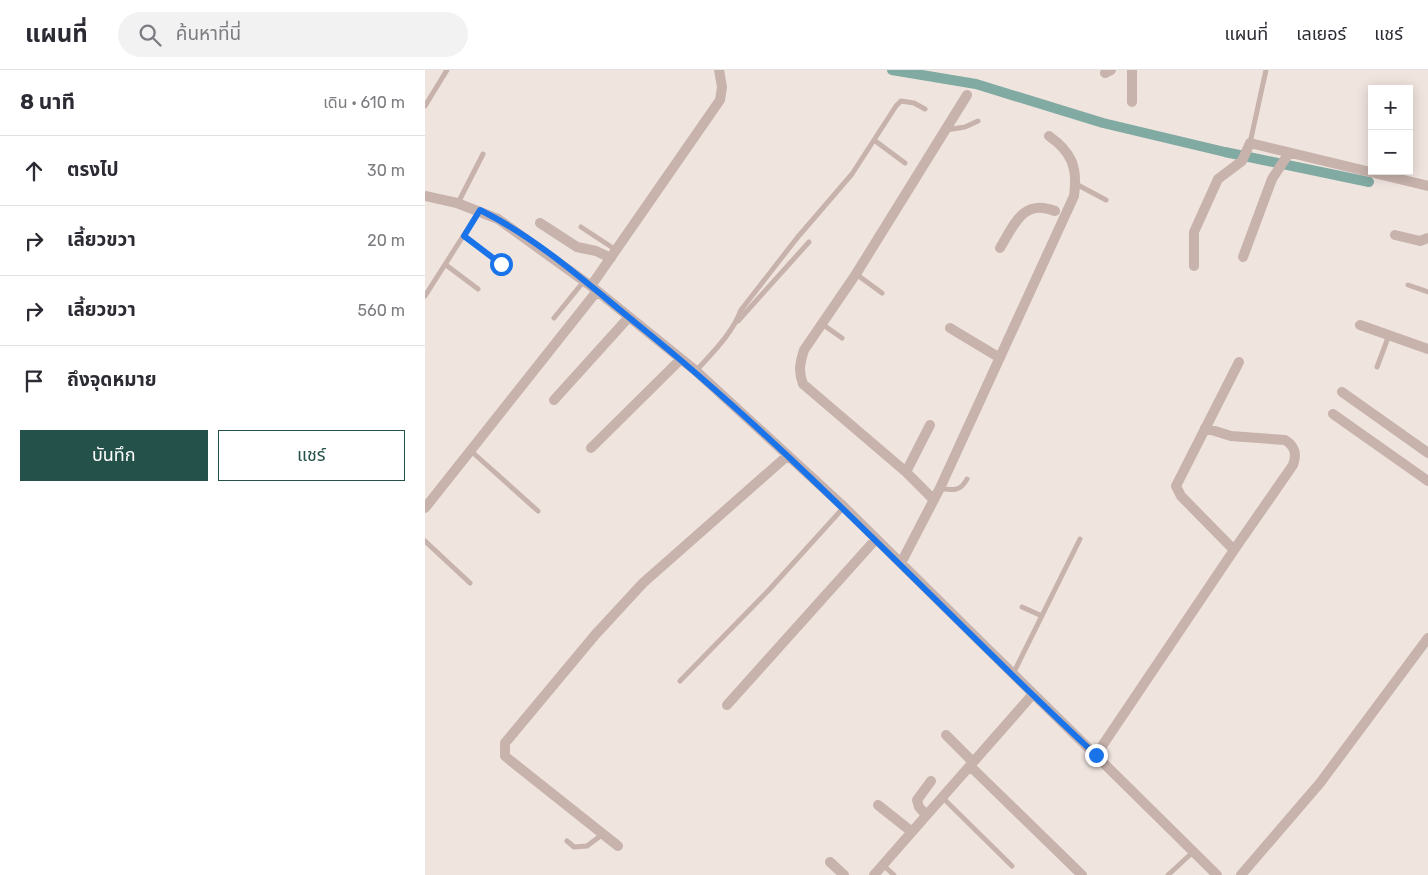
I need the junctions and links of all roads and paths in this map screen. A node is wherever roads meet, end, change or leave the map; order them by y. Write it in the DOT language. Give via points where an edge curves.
graph roads {
  1 [pos="447,70"];
  2 [pos="719,70"];
  3 [pos="1132,70"];
  4 [pos="1266,70"];
  5 [pos="967,95"];
  6 [pos="1132,102"];
  7 [pos="425,106"];
  8 [pos="925,109"];
  9 [pos="978,121"];
  10 [pos="946,130"];
  11 [pos="1049,136"];
  12 [pos="874,140"];
  13 [pos="1249,146"];
  14 [pos="483,154"];
  15 [pos="1288,155"];
  16 [pos="905,163"];
  17 [pos="1076,184"];
  18 [pos="1428,186"];
  19 [pos="425,196"];
  20 [pos="1106,200"];
  21 [pos="457,203"];
  22 [pos="480,210"];
  23 [pos="1060,214"];
  24 [pos="540,223"];
  25 [pos="581,227"];
  26 [pos="1395,235"];
  27 [pos="464,236"];
  28 [pos="1428,238"];
  29 [pos="809,242"];
  30 [pos="1001,248"];
  31 [pos="614,254"];
  32 [pos="1243,257"];
  33 [pos="501,264"];
  34 [pos="446,265"];
  35 [pos="1195,266"];
  36 [pos="856,274"];
  37 [pos="1408,285"];
  38 [pos="590,286"];
  39 [pos="479,290"];
  40 [pos="1428,292"];
  41 [pos="882,293"];
  42 [pos="425,296"];
  43 [pos="629,317"];
  44 [pos="553,318"];
  45 [pos="736,323"];
  46 [pos="822,324"];
  47 [pos="1360,325"];
  48 [pos="951,328"];
  49 [pos="1389,335"];
  50 [pos="842,338"];
  51 [pos="1428,349"];
  52 [pos="1000,358"];
  53 [pos="681,359"];
  54 [pos="1239,362"];
  55 [pos="1377,367"];
  56 [pos="697,372"];
  57 [pos="1342,392"];
  58 [pos="554,400"];
  59 [pos="1333,414"];
  60 [pos="930,425"];
  61 [pos="1205,428"];
  62 [pos="591,448"];
  63 [pos="471,451"];
  64 [pos="1428,453"];
  65 [pos="787,456"];
  66 [pos="906,472"];
  67 [pos="967,479"];
  68 [pos="1428,482"];
  69 [pos="940,488"];
  70 [pos="934,500"];
  71 [pos="844,507"];
  72 [pos="425,508"];
  73 [pos="538,511"];
  74 [pos="876,539"];
  75 [pos="1080,539"];
  76 [pos="425,541"];
  77 [pos="1234,550"];
  78 [pos="901,563"];
  79 [pos="470,582"];
  80 [pos="1022,606"];
  81 [pos="1042,616"];
  82 [pos="1428,638"];
  83 [pos="1013,674"];
  84 [pos="680,681"];
  85 [pos="1033,694"];
  86 [pos="727,705"];
  87 [pos="945,735"];
  88 [pos="1096,755"];
  89 [pos="972,764"];
  90 [pos="931,781"];
  91 [pos="941,796"];
  92 [pos="878,805"];
  93 [pos="926,815"];
  94 [pos="912,832"];
  95 [pos="603,834"];
  96 [pos="567,841"];
  97 [pos="618,846"];
  98 [pos="1193,852"];
  99 [pos="829,862"];
  100 [pos="883,865"];
  101 [pos="1011,866"];
  102 [pos="844,875"];
  103 [pos="874,875"];
  104 [pos="893,875"];
  105 [pos="1082,875"];
  106 [pos="1168,875"];
  107 [pos="1217,875"];
  108 [pos="1241,875"];
  1 -- 7 [label="lane"];
  2 -- 31 [label="street" via="720,100"];
  3 -- 6 [label="street"];
  4 -- 13 [label="lane"];
  5 -- 10 [label="street"];
  8 -- 12 [label="lane" via="909,101 901,101"];
  9 -- 10 [label="lane"];
  10 -- 36 [label="street"];
  11 -- 17 [label="street" via="1063,146 1072,159"];
  12 -- 16 [label="lane"];
  12 -- 45 [label="lane" via="852,174 745,304"];
  13 -- 15 [label="street"];
  13 -- 35 [label="street" via="1242,161 1218,179 1194,232"];
  14 -- 21 [label="lane"];
  15 -- 18 [label="street"];
  15 -- 32 [label="street" via="1277,168"];
  17 -- 20 [label="lane"];
  17 -- 23 [label="street" via="1074,196"];
  19 -- 21 [label="street"];
  21 -- 22 [label="street"];
  22 -- 27 [label="lane"];
  22 -- 38 [label="street" via="527,239"];
  23 -- 30 [label="street" via="1035,206 1027,210"];
  23 -- 52 [label="street"];
  24 -- 31 [label="street" via="577,247"];
  25 -- 31 [label="lane"];
  26 -- 28 [label="street" via="1420,241"];
  27 -- 33 [label="lane"];
  27 -- 34 [label="lane"];
  29 -- 45 [label="lane"];
  31 -- 38 [label="street"];
  34 -- 39 [label="lane"];
  34 -- 42 [label="lane"];
  36 -- 41 [label="lane"];
  36 -- 46 [label="street"];
  37 -- 40 [label="lane"];
  38 -- 43 [label="street"];
  38 -- 44 [label="lane"];
  38 -- 63 [label="street"];
  43 -- 53 [label="street"];
  43 -- 58 [label="street"];
  45 -- 56 [label="lane"];
  46 -- 50 [label="lane"];
  46 -- 66 [label="street" via="804,350 799,374 803,384"];
  47 -- 49 [label="street"];
  48 -- 52 [label="street"];
  49 -- 51 [label="street"];
  49 -- 55 [label="lane"];
  52 -- 69 [label="street"];
  53 -- 56 [label="street"];
  53 -- 62 [label="street"];
  54 -- 61 [label="street"];
  56 -- 65 [label="street"];
  57 -- 64 [label="street"];
  59 -- 68 [label="street"];
  60 -- 66 [label="street"];
  61 -- 77 [label="street" via="1176,486 1181,496"];
  61 -- 77 [label="street" via="1231,436 1285,440 1295,450 1293,465"];
  63 -- 72 [label="street"];
  63 -- 73 [label="lane"];
  65 -- 71 [label="street"];
  65 -- 95 [label="street" via="643,583 505,743 505,756"];
  66 -- 70 [label="street"];
  67 -- 69 [label="lane" via="956,490"];
  69 -- 70 [label="street"];
  70 -- 78 [label="street"];
  71 -- 74 [label="street"];
  71 -- 84 [label="lane" via="768,592"];
  74 -- 78 [label="street"];
  74 -- 86 [label="street"];
  75 -- 81 [label="lane"];
  76 -- 79 [label="lane"];
  77 -- 88 [label="street"];
  78 -- 83 [label="street"];
  80 -- 81 [label="lane"];
  81 -- 83 [label="lane"];
  82 -- 108 [label="street" via="1320,783"];
  83 -- 85 [label="street"];
  85 -- 88 [label="street"];
  85 -- 89 [label="street"];
  87 -- 89 [label="street"];
  88 -- 98 [label="street"];
  89 -- 91 [label="street"];
  89 -- 105 [label="street"];
  90 -- 93 [label="street" via="917,800"];
  91 -- 93 [label="street"];
  91 -- 101 [label="lane"];
  92 -- 94 [label="street"];
  93 -- 94 [label="street"];
  94 -- 100 [label="street"];
  95 -- 96 [label="lane" via="587,846 575,847"];
  95 -- 97 [label="street"];
  98 -- 106 [label="lane"];
  98 -- 107 [label="street"];
  99 -- 102 [label="street"];
  100 -- 103 [label="street"];
  100 -- 104 [label="lane"];
}
